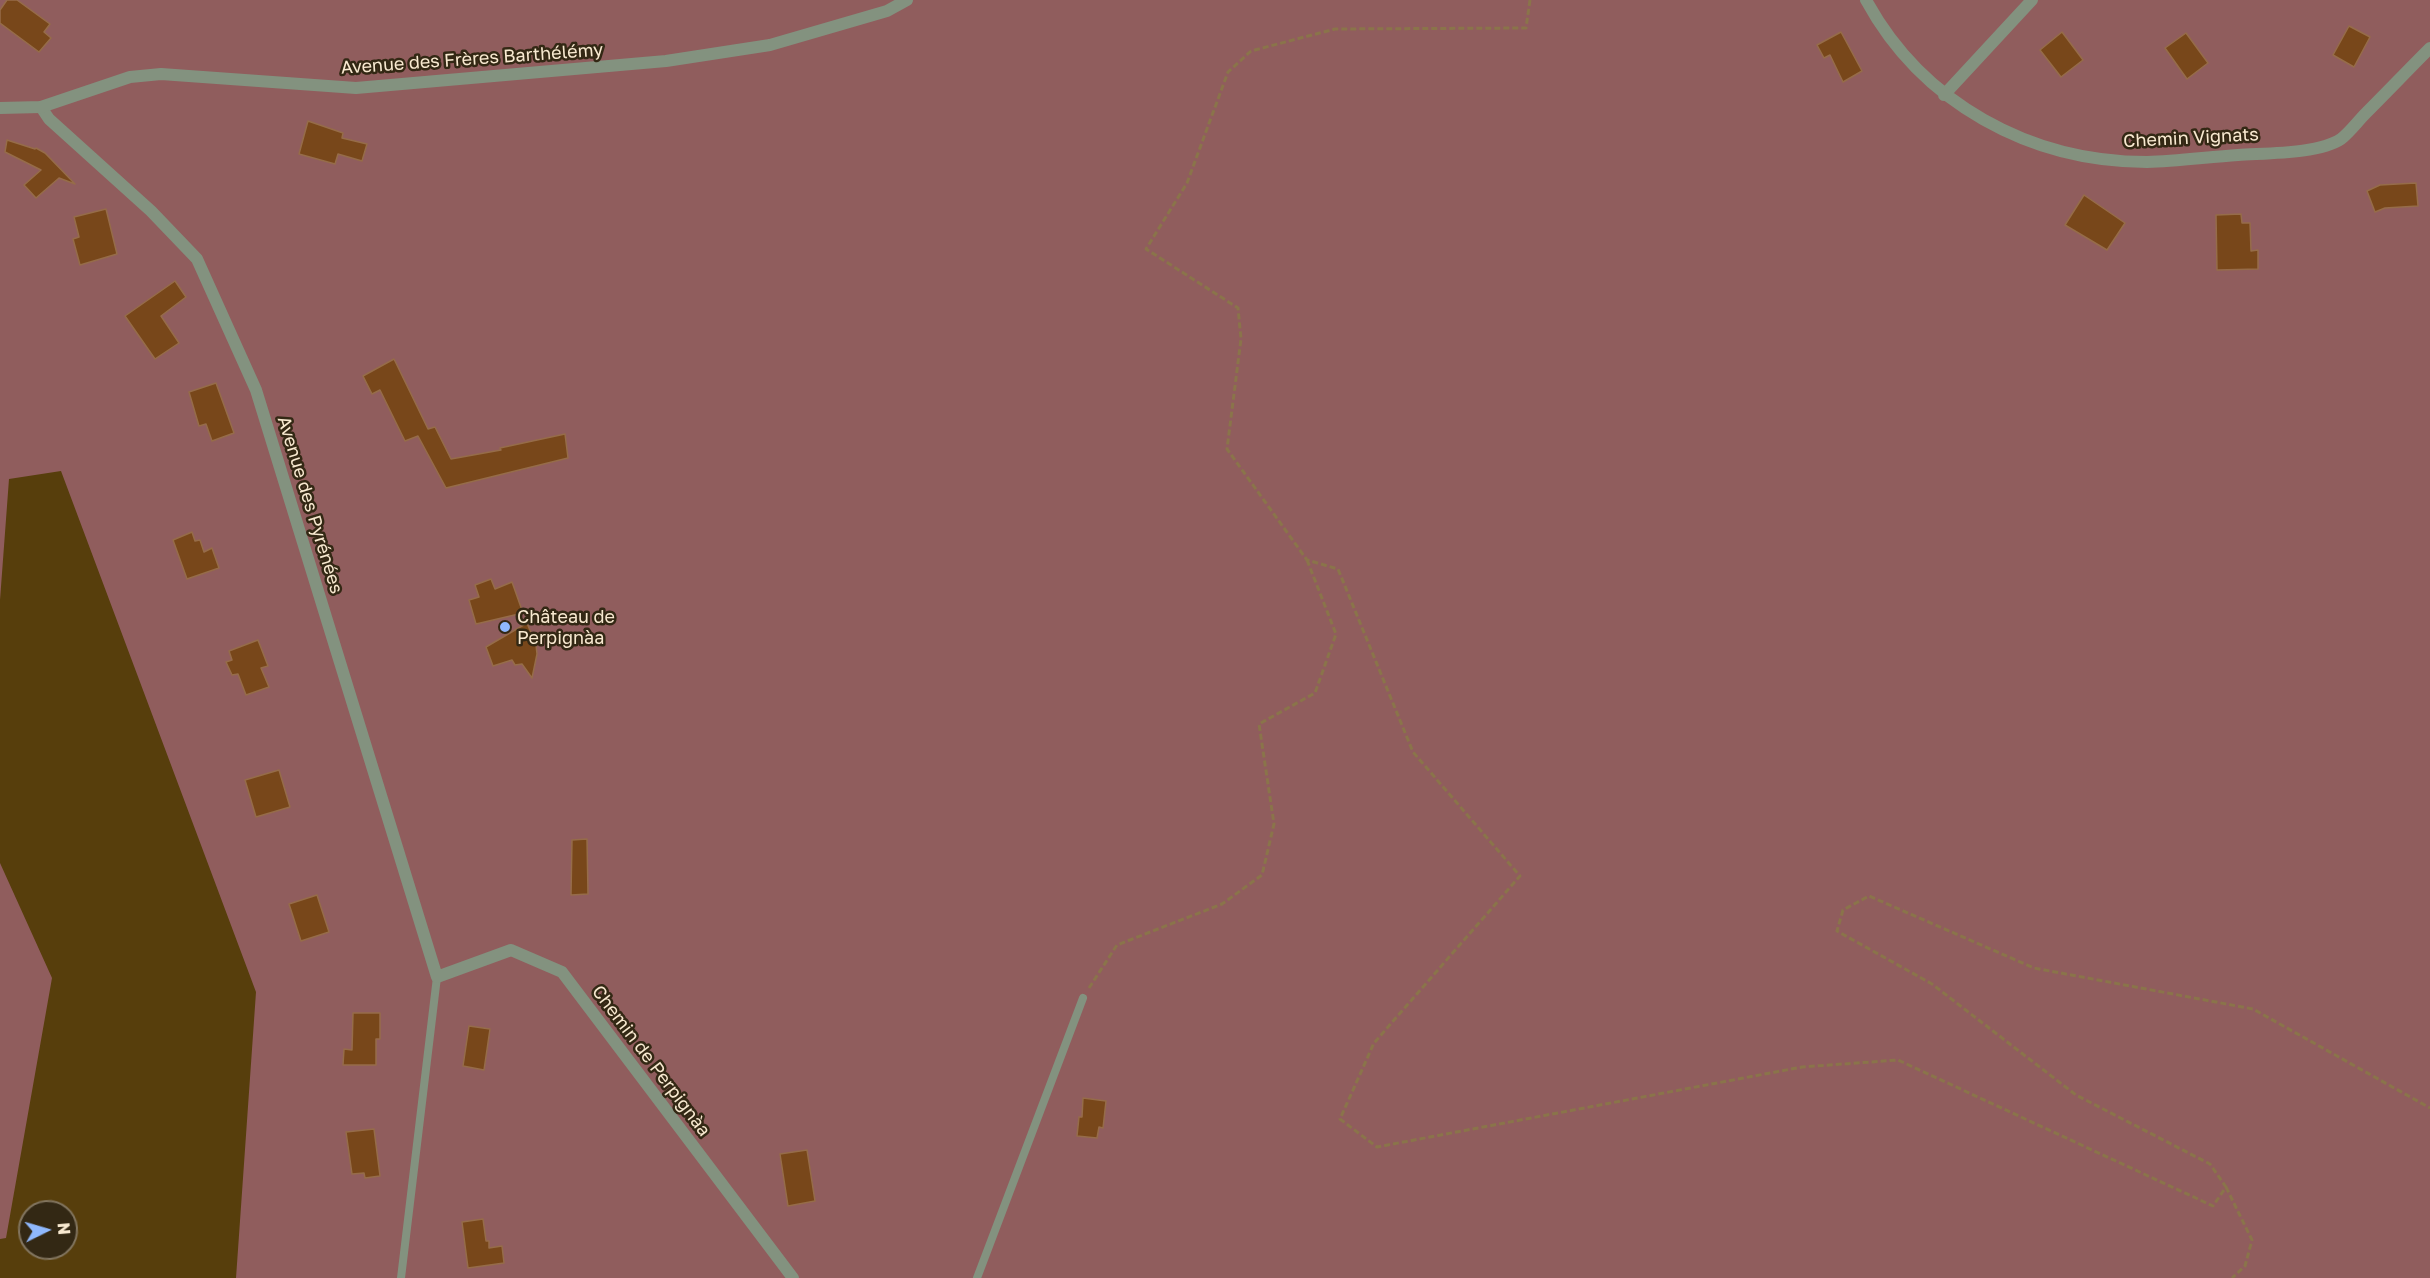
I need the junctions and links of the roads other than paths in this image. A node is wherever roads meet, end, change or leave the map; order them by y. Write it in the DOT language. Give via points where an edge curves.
graph roads {
  1 [pos="908,0"];
  2 [pos="1866,0"];
  3 [pos="2032,0"];
  4 [pos="2430,48"];
  5 [pos="1944,95"];
  6 [pos="41,107"];
  7 [pos="0,108"];
  8 [pos="437,977"];
  9 [pos="1083,998"];
  10 [pos="401,1278"];
  11 [pos="793,1278"];
  12 [pos="977,1278"];
  1 -- 6 [label="street, Avenue des Frères Barthélémy" via="887,11 770,45 666,61 356,88 161,74 130,77"];
  2 -- 5 [label="street, Chemin Vignats" via="1908,62"];
  3 -- 5 [label="street"];
  4 -- 5 [label="street, Chemin Vignats" via="2340,139 2309,149 2147,162 2090,157 2018,136"];
  6 -- 7 [label="street, Avenue des Frères Barthélémy"];
  6 -- 8 [label="street, Avenue des Pyrénées" via="48,119 151,211 197,259 256,390"];
  8 -- 10 [label="lane"];
  8 -- 11 [label="street, Chemin de Perpignàa" via="510,950 562,972"];
  9 -- 12 [label="lane"];
}
